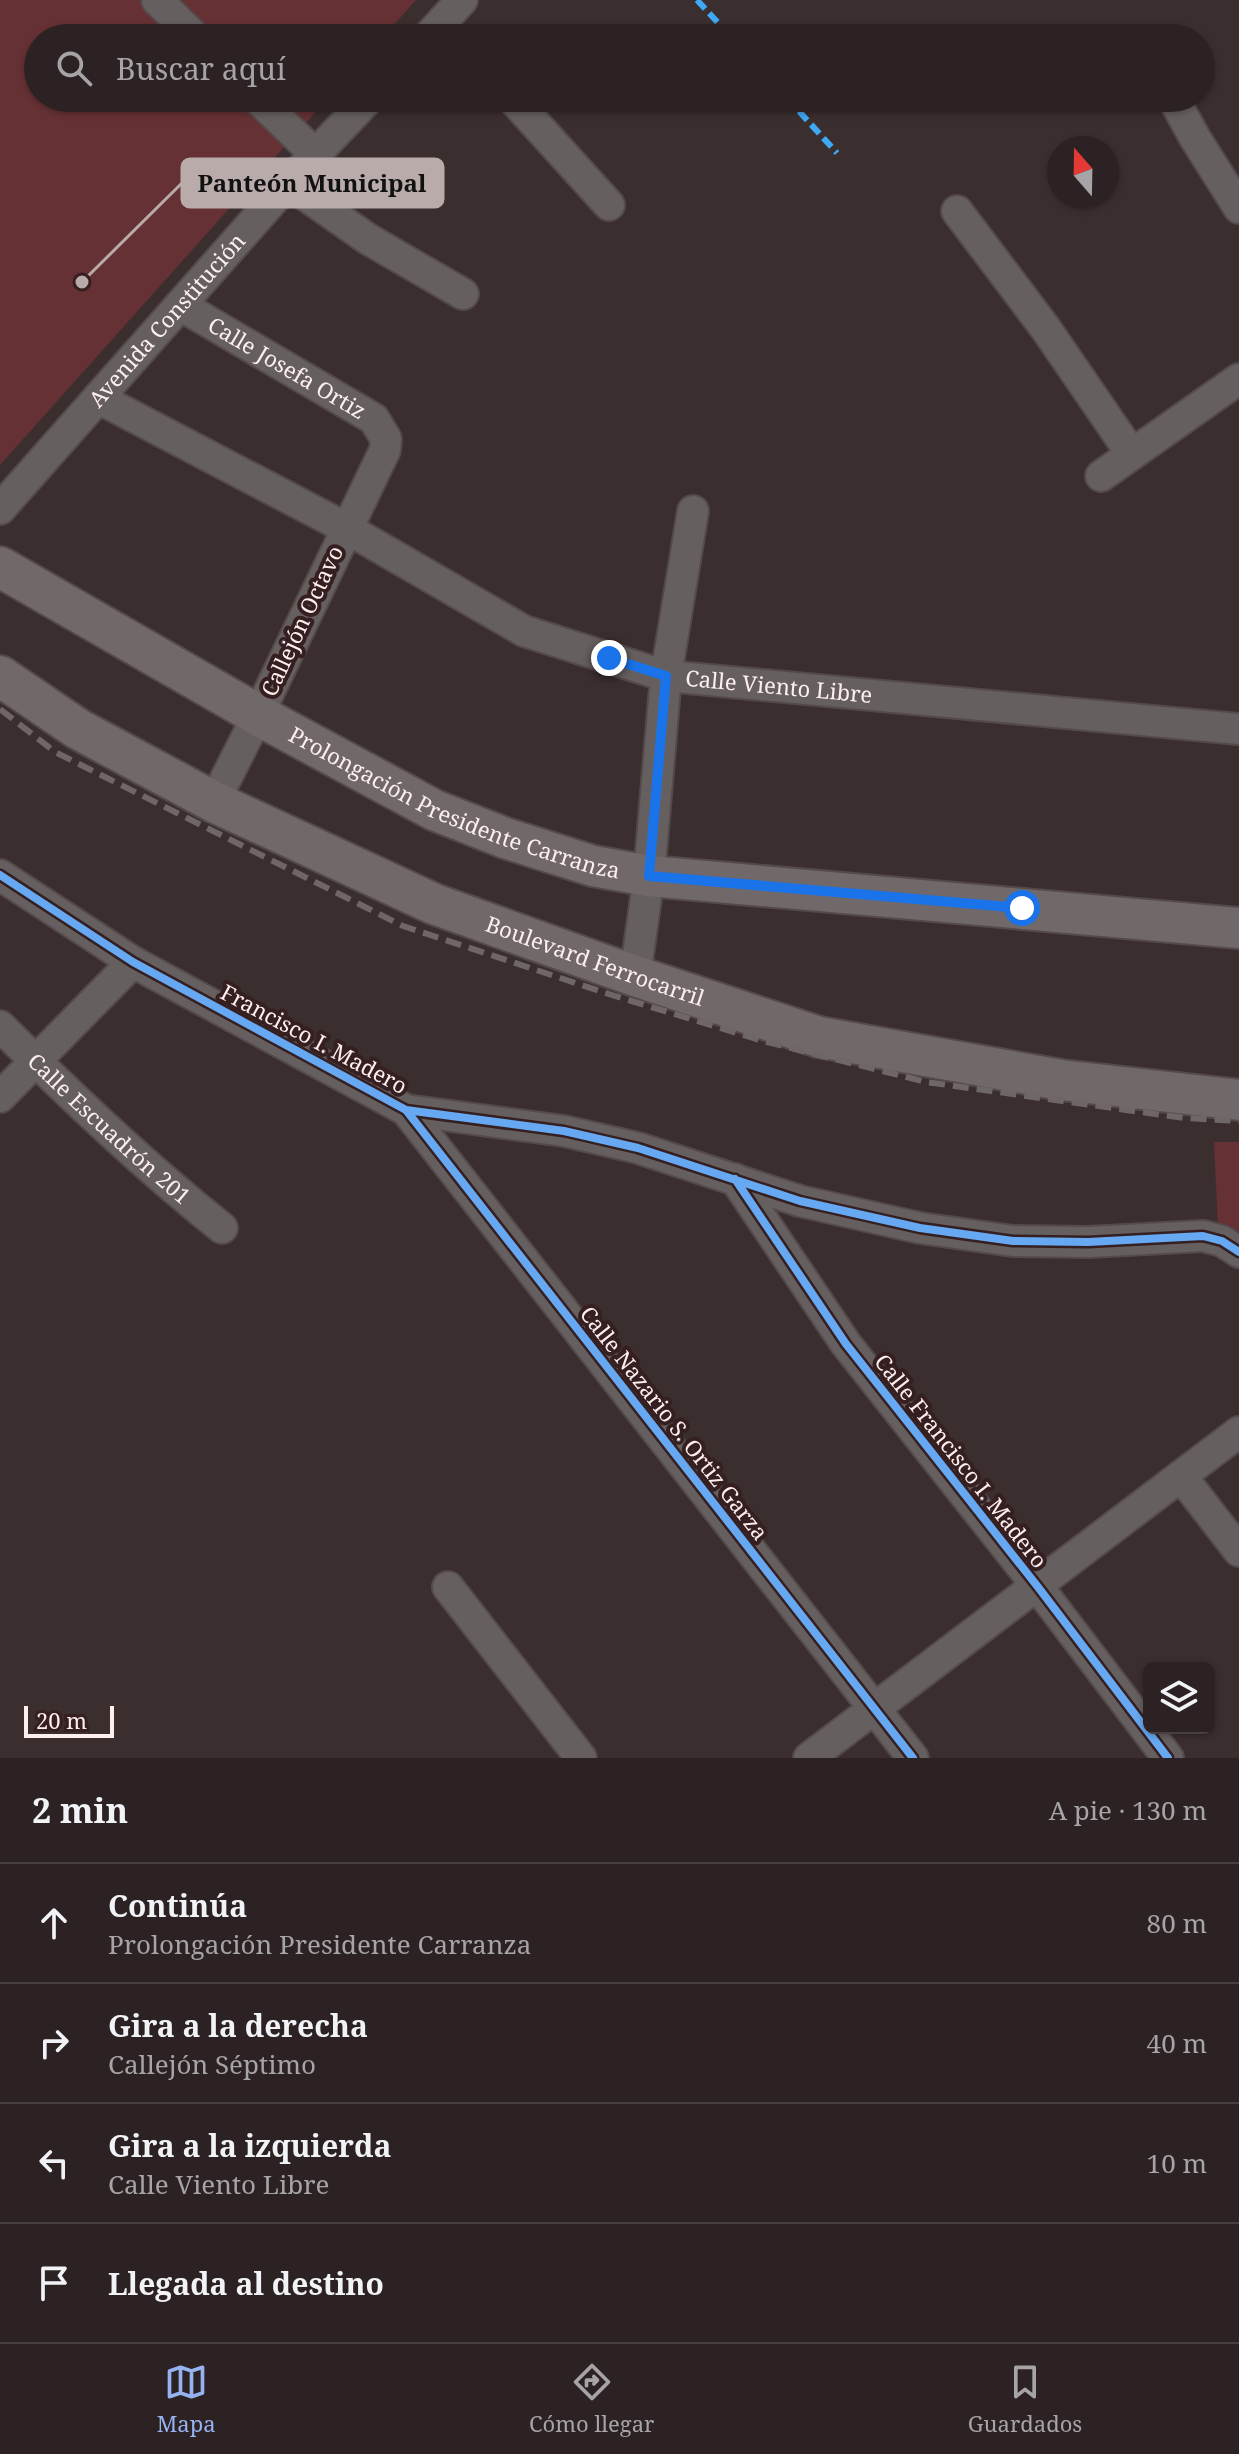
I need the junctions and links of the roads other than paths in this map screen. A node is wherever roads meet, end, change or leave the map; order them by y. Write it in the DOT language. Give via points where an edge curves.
graph roads {
  1 [pos="157,0"];
  2 [pos="182,24"];
  3 [pos="272,112"];
  4 [pos="356,112"];
  5 [pos="525,112"];
  6 [pos="1181,112"];
  7 [pos="315,154"];
  8 [pos="288,183"];
  9 [pos="609,205"];
  10 [pos="1239,208"];
  11 [pos="957,211"];
  12 [pos="463,294"];
  13 [pos="180,305"];
  14 [pos="1239,379"];
  15 [pos="98,398"];
  16 [pos="386,439"];
  17 [pos="1131,453"];
  18 [pos="1101,476"];
  19 [pos="0,509"];
  20 [pos="693,511"];
  21 [pos="346,528"];
  22 [pos="0,567"];
  23 [pos="0,676"];
  24 [pos="666,676"];
  25 [pos="258,715"];
  26 [pos="1239,729"];
  27 [pos="214,802"];
  28 [pos="0,875"];
  29 [pos="649,876"];
  30 [pos="1239,928"];
  31 [pos="133,962"];
  32 [pos="635,976"];
  33 [pos="0,1026"];
  34 [pos="35,1061"];
  35 [pos="0,1097"];
  36 [pos="1239,1100"];
  37 [pos="406,1110"];
  38 [pos="735,1179"];
  39 [pos="222,1228"];
  40 [pos="1239,1252"];
  41 [pos="1239,1432"];
  42 [pos="1181,1476"];
  43 [pos="1239,1551"];
  44 [pos="448,1587"];
  45 [pos="1038,1587"];
  46 [pos="874,1707"];
  47 [pos="581,1758"];
  48 [pos="809,1758"];
  49 [pos="913,1758"];
  50 [pos="1168,1758"];
  1 -- 2 [label="street"];
  3 -- 7 [label="street"];
  4 -- 7 [label="street, Avenida Constitución"];
  5 -- 9 [label="street"];
  6 -- 10 [label="street"];
  7 -- 8 [label="street, Avenida Constitución"];
  8 -- 12 [label="street" via="368,239"];
  8 -- 13 [label="street, Avenida Constitución"];
  11 -- 17 [label="street"];
  13 -- 15 [label="street, Avenida Constitución"];
  13 -- 16 [label="street, Calle Josefa Ortiz" via="374,419"];
  14 -- 17 [label="street"];
  15 -- 19 [label="street, Avenida Constitución"];
  15 -- 21 [label="street, Calle Viento Libre"];
  16 -- 21 [label="street, Callejón Octavo"];
  17 -- 18 [label="street"];
  20 -- 24 [label="street"];
  21 -- 24 [label="street, Calle Viento Libre" via="524,631"];
  21 -- 25 [label="street, Callejón Octavo"];
  22 -- 25 [label="main road, Prolongación Presidente Carranza"];
  23 -- 27 [label="main road, Boulevard Ferrocarril" via="78,729"];
  24 -- 26 [label="street, Calle Viento Libre"];
  24 -- 29 [label="street"];
  25 -- 27 [label="street, Callejón Octavo"];
  25 -- 29 [label="main road, Prolongación Presidente Carranza" via="434,810 593,866"];
  27 -- 32 [label="main road, Boulevard Ferrocarril" via="434,904"];
  28 -- 31 [label="street, Francisco I. Madero"];
  29 -- 30 [label="main road, Prolongación Presidente Carranza"];
  29 -- 32 [label="street"];
  31 -- 34 [label="street"];
  31 -- 37 [label="street, Francisco I. Madero"];
  32 -- 36 [label="main road, Boulevard Ferrocarril" via="819,1037 1061,1080"];
  33 -- 34 [label="street, Calle Escuadrón 201"];
  34 -- 35 [label="street"];
  34 -- 39 [label="street, Calle Escuadrón 201" via="134,1156"];
  37 -- 38 [label="street, Francisco I. Madero" via="564,1131"];
  37 -- 46 [label="street, Calle Nazario S. Ortiz Garza"];
  38 -- 40 [label="street, Francisco I. Madero" via="865,1217 1013,1241 1203,1236"];
  38 -- 45 [label="street, Calle Francisco I. Madero" via="846,1344"];
  41 -- 42 [label="street"];
  42 -- 43 [label="street"];
  42 -- 45 [label="street"];
  44 -- 47 [label="street"];
  45 -- 46 [label="street"];
  45 -- 50 [label="street, Calle Francisco I. Madero"];
  46 -- 48 [label="street"];
  46 -- 49 [label="street, Calle Nazario S. Ortiz Garza"];
}
